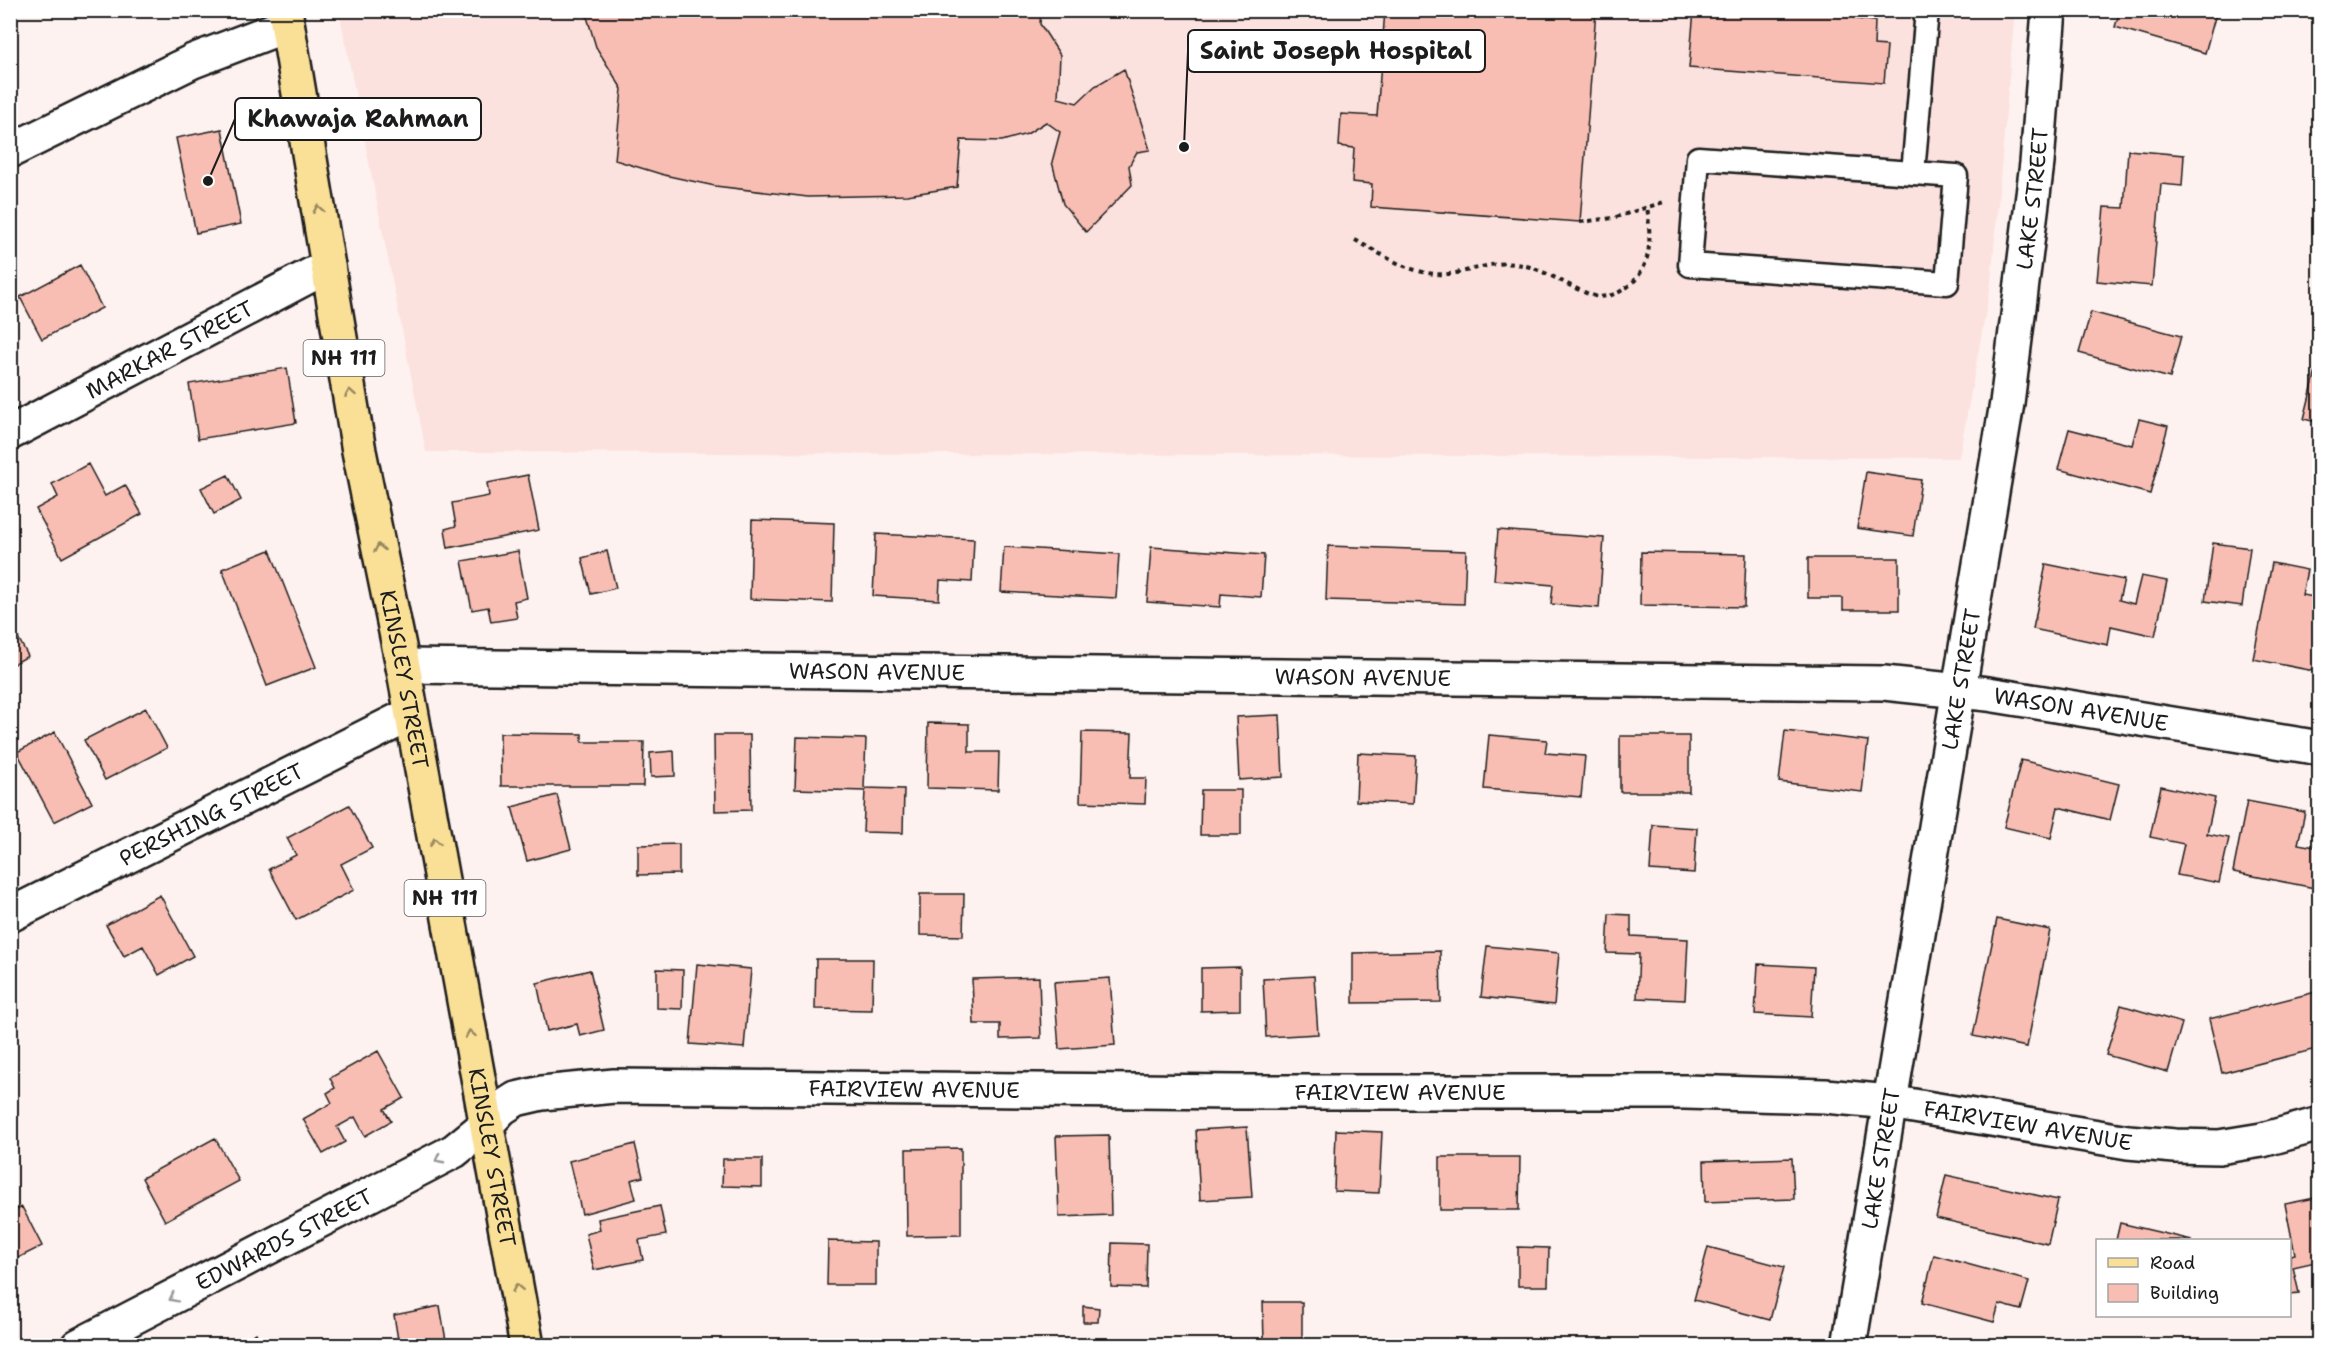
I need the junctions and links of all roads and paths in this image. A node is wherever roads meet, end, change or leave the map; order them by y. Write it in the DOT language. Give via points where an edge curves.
graph roads {
  1 [pos="1927,10"];
  2 [pos="2049,10"];
  3 [pos="286,18"];
  4 [pos="10,151"];
  5 [pos="1913,173"];
  6 [pos="1695,203"];
  7 [pos="1647,206"];
  8 [pos="1580,222"];
  9 [pos="1354,240"];
  10 [pos="328,266"];
  11 [pos="10,433"];
  12 [pos="403,666"];
  13 [pos="1958,690"];
  14 [pos="411,714"];
  15 [pos="2319,748"];
  16 [pos="10,915"];
  17 [pos="1890,1102"];
  18 [pos="2319,1124"];
  19 [pos="486,1125"];
  20 [pos="78,1346"];
  21 [pos="527,1346"];
  22 [pos="1849,1346"];
  1 -- 5 [label="lane"];
  2 -- 13 [label="street, LAKE STREET" via="2024,282"];
  3 -- 4 [label="street"];
  10 -- 3 [label="main road, KINSLEY STREET / NH 111, one-way"];
  5 -- 6 [label="lane" via="1698,158"];
  5 -- 6 [label="lane" via="1956,176 1947,283 1690,265"];
  6 -- 7 [label="path" via="1662,202"];
  7 -- 8 [label="path" via="1613,218"];
  7 -- 9 [label="path" via="1650,245 1646,264 1631,285 1614,295 1598,297 1521,264 1501,262 1448,274 1427,273"];
  10 -- 11 [label="street, MARKAR STREET"];
  12 -- 10 [label="main road, KINSLEY STREET / NH 111, one-way" via="359,451"];
  12 -- 13 [label="street, WASON AVENUE" via="1884,683"];
  12 -- 14 [label="main road, KINSLEY STREET / NH 111"];
  13 -- 15 [label="street, WASON AVENUE"];
  13 -- 17 [label="street, LAKE STREET"];
  14 -- 16 [label="street, PERSHING STREET"];
  19 -- 14 [label="main road, KINSLEY STREET / NH 111, one-way"];
  17 -- 18 [label="street, FAIRVIEW AVENUE" via="2128,1142 2175,1146 2219,1147"];
  17 -- 19 [label="street, FAIRVIEW AVENUE" via="1685,1092 614,1086 516,1099"];
  17 -- 22 [label="street, LAKE STREET"];
  19 -- 20 [label="street, EDWARDS STREET, one-way" via="454,1151"];
  21 -- 19 [label="main road, KINSLEY STREET / NH 111, one-way"];
}
